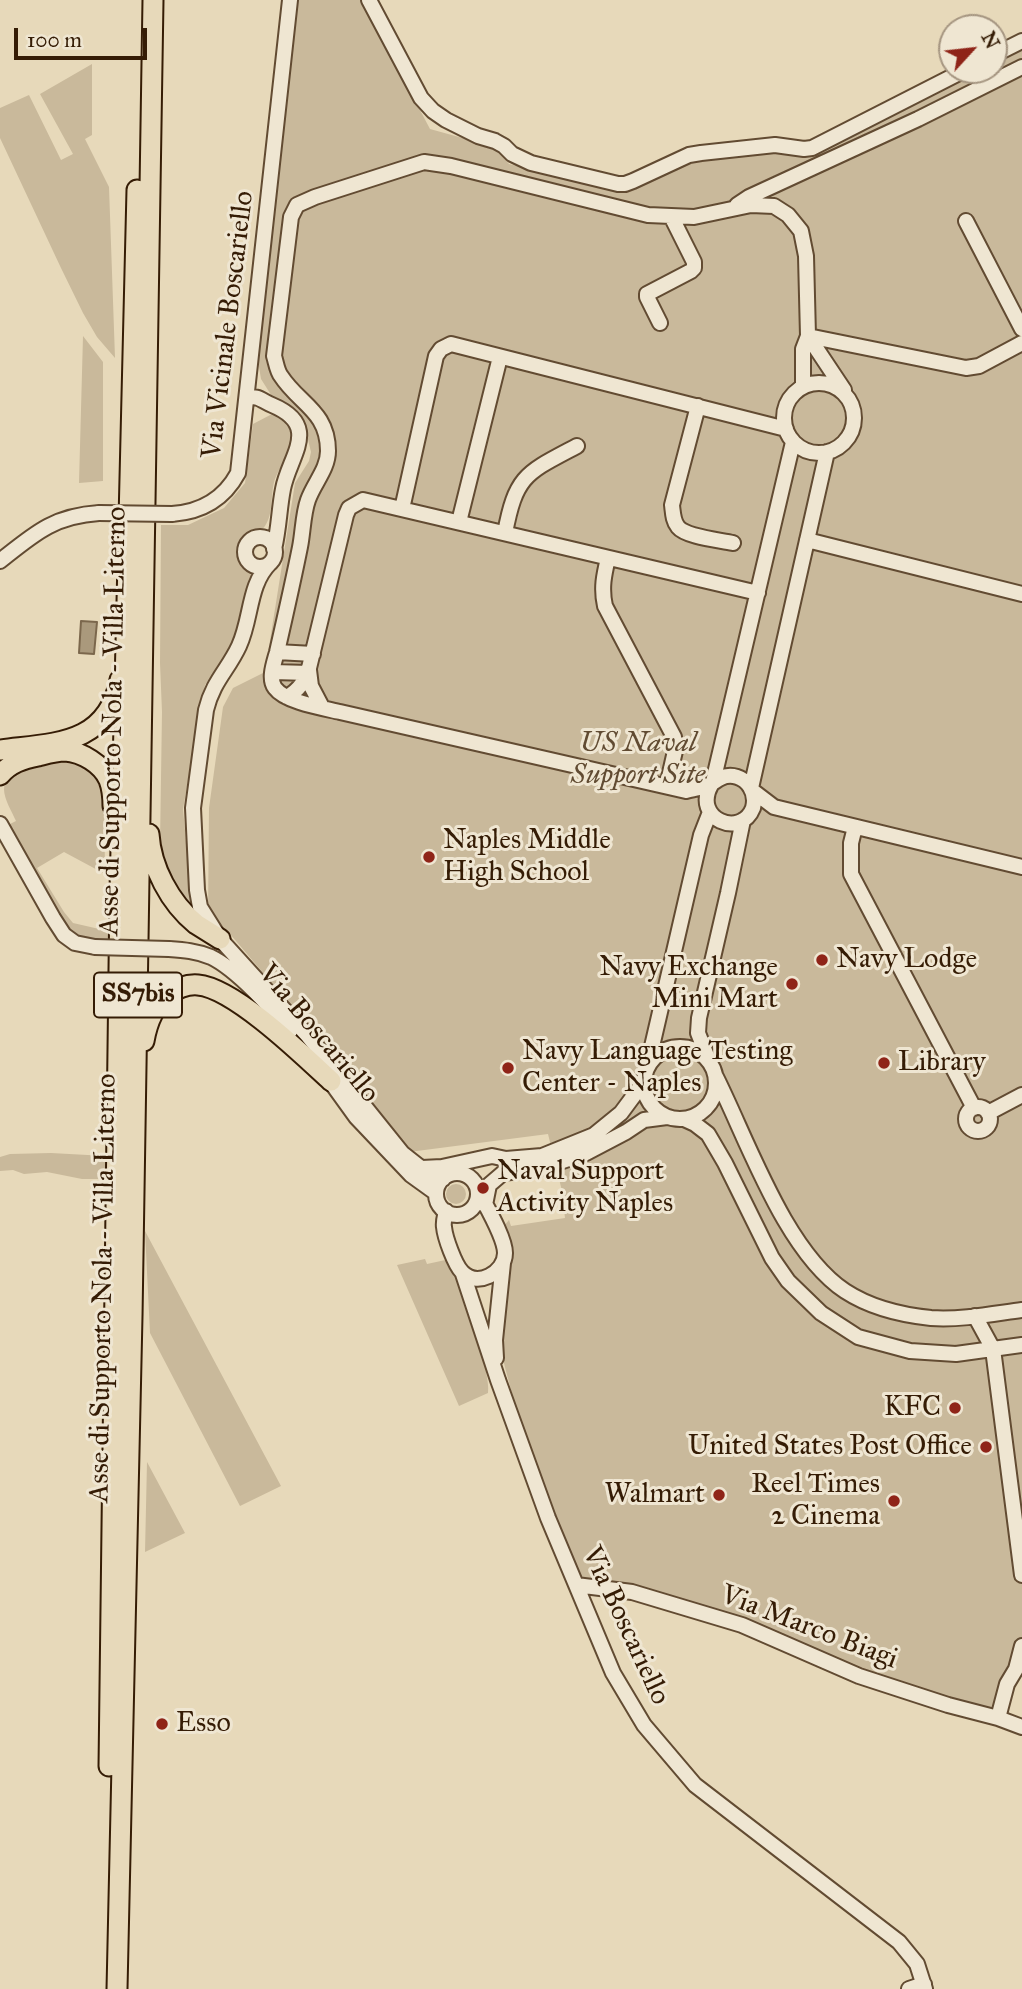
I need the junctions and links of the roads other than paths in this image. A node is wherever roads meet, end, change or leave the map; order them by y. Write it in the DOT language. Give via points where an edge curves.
graph roads {
  1 [pos="140,0"];
  2 [pos="153,0"];
  3 [pos="290,0"];
  4 [pos="369,0"];
  5 [pos="1022,67"];
  6 [pos="938,84"];
  7 [pos="730,209"];
  8 [pos="671,216"];
  9 [pos="966,221"];
  10 [pos="660,323"];
  11 [pos="1022,329"];
  12 [pos="808,336"];
  13 [pos="1022,343"];
  14 [pos="500,357"];
  15 [pos="250,370"];
  16 [pos="803,386"];
  17 [pos="849,398"];
  18 [pos="247,399"];
  19 [pos="271,405"];
  20 [pos="786,405"];
  21 [pos="698,406"];
  22 [pos="755,421"];
  23 [pos="790,435"];
  24 [pos="577,446"];
  25 [pos="827,452"];
  26 [pos="402,509"];
  27 [pos="460,522"];
  28 [pos="505,533"];
  29 [pos="807,540"];
  30 [pos="733,543"];
  31 [pos="608,558"];
  32 [pos="0,561"];
  33 [pos="758,593"];
  34 [pos="1022,594"];
  35 [pos="128,620"];
  36 [pos="277,652"];
  37 [pos="310,667"];
  38 [pos="273,672"];
  39 [pos="287,697"];
  40 [pos="322,707"];
  41 [pos="142,735"];
  42 [pos="0,750"];
  43 [pos="0,775"];
  44 [pos="712,784"];
  45 [pos="667,786"];
  46 [pos="686,790"];
  47 [pos="752,790"];
  48 [pos="774,807"];
  49 [pos="709,811"];
  50 [pos="746,817"];
  51 [pos="0,824"];
  52 [pos="855,827"];
  53 [pos="1022,867"];
  54 [pos="120,890"];
  55 [pos="220,939"];
  56 [pos="709,1061"];
  57 [pos="645,1075"];
  58 [pos="716,1077"];
  59 [pos="331,1081"];
  60 [pos="1022,1095"];
  61 [pos="136,1115"];
  62 [pos="667,1116"];
  63 [pos="684,1119"];
  64 [pos="421,1168"];
  65 [pos="467,1168"];
  66 [pos="439,1186"];
  67 [pos="477,1190"];
  68 [pos="485,1205"];
  69 [pos="446,1211"];
  70 [pos="503,1261"];
  71 [pos="463,1273"];
  72 [pos="1022,1310"];
  73 [pos="975,1316"];
  74 [pos="1022,1345"];
  75 [pos="993,1349"];
  76 [pos="498,1380"];
  77 [pos="1022,1575"];
  78 [pos="576,1585"];
  79 [pos="1022,1646"];
  80 [pos="998,1718"];
  81 [pos="1021,1722"];
  82 [pos="924,1987"];
  83 [pos="106,1989"];
  84 [pos="117,1989"];
  85 [pos="909,1989"];
  1 -- 35 [label="highway, Asse di Supporto Nola - Villa Literno / SS7bis"];
  2 -- 41 [label="highway, Asse di Supporto Nola - Villa Literno / SS7bis"];
  3 -- 15 [label="street, Via Vicinale Boscariello"];
  4 -- 6 [label="street" via="421,98 433,111 531,163 618,184 689,155 775,145 812,148"];
  5 -- 7 [label="street"];
  7 -- 8 [label="street"];
  7 -- 12 [label="street" via="774,206 801,232"];
  8 -- 10 [label="street" via="694,268 647,295"];
  8 -- 36 [label="street" via="648,215 424,162 297,205 291,217 274,356 280,375 322,422 328,453 308,500"];
  9 -- 11 [label="street"];
  12 -- 13 [label="street" via="966,368"];
  12 -- 16 [label="street" via="803,349"];
  12 -- 17 [label="street"];
  14 -- 21 [label="street"];
  14 -- 26 [label="street" via="451,344 440,349"];
  14 -- 27 [label="street"];
  15 -- 18 [label="street, Via Vicinale Boscariello"];
  15 -- 19 [label="street"];
  16 -- 17 [label="street" via="823,382"];
  16 -- 20 [label="street"];
  17 -- 25 [label="street" via="855,420 852,431 838,448"];
  18 -- 19 [label="street" via="257,397"];
  18 -- 32 [label="street, Via Vicinale Boscariello, bridge" via="240,464 233,481 208,505 172,514 77,515 40,530"];
  19 -- 55 [label="street, Via Boscariello" via="292,419 299,444 284,485 272,556 256,583 239,648 210,694 194,808 200,907"];
  20 -- 22 [label="street" via="771,417"];
  20 -- 23 [label="street" via="784,417"];
  21 -- 22 [label="street"];
  21 -- 30 [label="street" via="672,505 674,519 679,529 690,534"];
  22 -- 23 [label="street"];
  23 -- 25 [label="street" via="803,449"];
  23 -- 33 [label="street"];
  24 -- 28 [label="street" via="523,481 511,503"];
  25 -- 29 [label="street"];
  26 -- 27 [label="street"];
  26 -- 37 [label="street" via="363,500 349,508"];
  27 -- 28 [label="street"];
  28 -- 31 [label="street"];
  29 -- 34 [label="street"];
  29 -- 47 [label="street"];
  31 -- 33 [label="street"];
  31 -- 45 [label="street" via="602,593 605,606 674,737"];
  33 -- 44 [label="street"];
  35 -- 42 [label="highway" via="119,684 100,723 61,743"];
  35 -- 54 [label="highway, Asse di Supporto Nola - Villa Literno / SS7bis"];
  36 -- 37 [label="street"];
  36 -- 38 [label="street"];
  37 -- 38 [label="street"];
  37 -- 39 [label="street" via="302,685"];
  37 -- 40 [label="street" via="311,686"];
  38 -- 39 [label="street" via="274,686"];
  39 -- 40 [label="street"];
  40 -- 45 [label="street"];
  41 -- 55 [label="highway" via="149,841 155,865 170,895 195,923"];
  41 -- 61 [label="highway, Asse di Supporto Nola - Villa Literno / SS7bis"];
  43 -- 54 [label="highway" via="13,763 65,751 102,769 112,794"];
  44 -- 46 [label="street"];
  44 -- 47 [label="street" via="734,776"];
  44 -- 49 [label="street" via="706,797"];
  45 -- 46 [label="street"];
  46 -- 49 [label="street"];
  47 -- 48 [label="street"];
  47 -- 50 [label="street" via="754,803"];
  48 -- 50 [label="street"];
  48 -- 52 [label="street"];
  49 -- 50 [label="street" via="721,822 736,823"];
  49 -- 57 [label="street"];
  50 -- 56 [label="street" via="699,1018 698,1033"];
  51 -- 59 [label="street, Via Boscariello, bridge" via="64,935 95,947 169,948 210,957 285,1024"];
  52 -- 53 [label="street"];
  52 -- 60 [label="street" via="851,874 981,1111"];
  54 -- 83 [label="highway, Asse di Supporto Nola - Villa Literno / SS7bis"];
  55 -- 64 [label="street, Via Boscariello" via="308,1036 402,1153"];
  56 -- 57 [label="street" via="692,1048 671,1048 652,1059"];
  56 -- 58 [label="street"];
  57 -- 62 [label="street" via="650,1103"];
  57 -- 65 [label="street" via="621,1113 594,1135 541,1156 492,1156"];
  58 -- 63 [label="street" via="712,1100 695,1116"];
  58 -- 73 [label="street" via="764,1180 818,1268 872,1306 933,1318"];
  59 -- 61 [label="highway" via="228,995 190,985 162,999 146,1027"];
  59 -- 66 [label="street, Via Boscariello" via="356,1117 411,1175"];
  61 -- 84 [label="highway, Asse di Supporto Nola - Villa Literno / SS7bis"];
  62 -- 63 [label="street"];
  62 -- 68 [label="street" via="644,1120 586,1153 542,1168 503,1173 489,1185"];
  63 -- 75 [label="street" via="708,1134 772,1258 821,1313 858,1337 910,1351"];
  64 -- 65 [label="street"];
  64 -- 66 [label="street, Via Boscariello"];
  65 -- 66 [label="street"];
  65 -- 67 [label="street"];
  66 -- 69 [label="street" via="439,1204"];
  67 -- 68 [label="street, Via Boscariello"];
  67 -- 69 [label="street" via="476,1202 467,1212 454,1215"];
  68 -- 70 [label="street, Via Boscariello" via="503,1244"];
  69 -- 71 [label="street, Via Boscariello" via="443,1225"];
  70 -- 71 [label="street" via="496,1273 485,1279"];
  70 -- 76 [label="street, Via Boscariello" via="495,1340"];
  71 -- 76 [label="street, Via Boscariello"];
  72 -- 73 [label="street"];
  73 -- 75 [label="street"];
  74 -- 75 [label="street"];
  75 -- 77 [label="street"];
  76 -- 78 [label="street, Via Boscariello"];
  78 -- 80 [label="street, Via Marco Biagi" via="632,1592 743,1625 859,1675"];
  78 -- 82 [label="street, Via Boscariello" via="613,1673 644,1725 695,1785 899,1942 917,1964"];
  79 -- 80 [label="street"];
  80 -- 81 [label="street, Via Marco Biagi"];
  82 -- 85 [label="street"];
}
